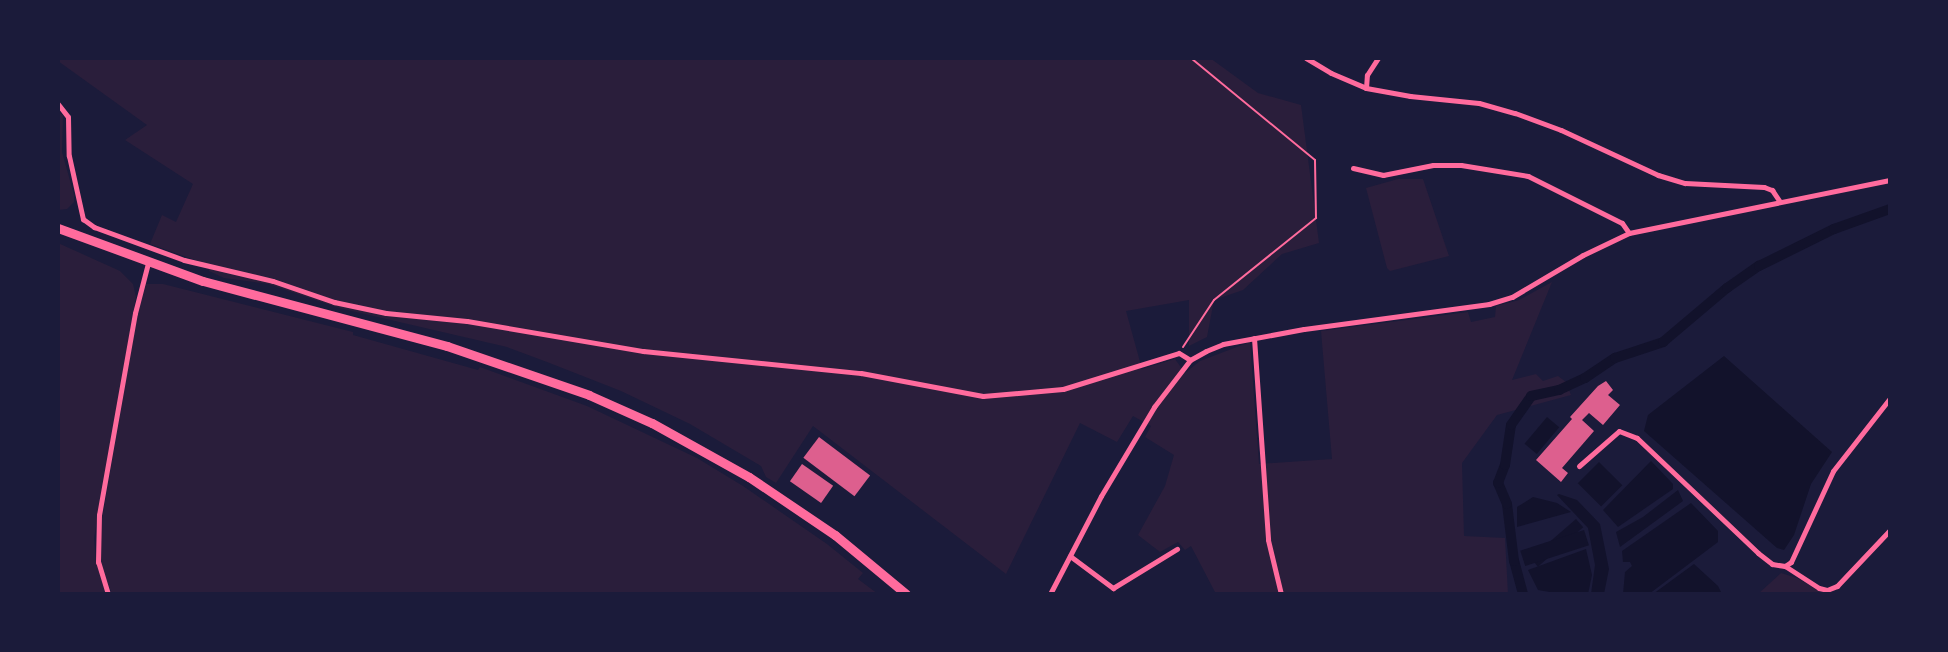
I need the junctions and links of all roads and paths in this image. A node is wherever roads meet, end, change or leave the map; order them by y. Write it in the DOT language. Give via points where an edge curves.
graph roads {
  1 [pos="1191,58"];
  2 [pos="1306,58"];
  3 [pos="1378,58"];
  4 [pos="1366,88"];
  5 [pos="58,104"];
  6 [pos="1353,168"];
  7 [pos="1890,180"];
  8 [pos="1780,202"];
  9 [pos="58,228"];
  10 [pos="1629,233"];
  11 [pos="148,263"];
  12 [pos="1254,338"];
  13 [pos="1179,353"];
  14 [pos="1190,360"];
  15 [pos="1890,398"];
  16 [pos="1579,466"];
  17 [pos="1890,530"];
  18 [pos="1177,549"];
  19 [pos="1070,555"];
  20 [pos="1785,566"];
  21 [pos="1114,591"];
  22 [pos="108,594"];
  23 [pos="906,594"];
  24 [pos="1051,594"];
  25 [pos="1281,594"];
  1 -- 13 [label="path" via="1315,160 1316,218 1214,300"];
  2 -- 4 [label="street"];
  3 -- 4 [label="street" via="1367,75"];
  4 -- 8 [label="street" via="1479,103 1561,130 1658,175 1685,183 1764,187"];
  5 -- 13 [label="street" via="68,117 69,156 83,219 94,227 184,260 273,281 334,302 695,358 862,373 983,396 1063,388"];
  6 -- 10 [label="street" via="1383,175 1433,165 1461,165 1528,176 1622,223"];
  7 -- 8 [label="street"];
  8 -- 10 [label="street"];
  9 -- 11 [label="main road"];
  10 -- 12 [label="street" via="1512,297 1489,304"];
  11 -- 22 [label="street" via="99,515 98,562"];
  11 -- 23 [label="main road" via="544,377 682,438 793,506"];
  12 -- 14 [label="street" via="1223,344"];
  12 -- 25 [label="street" via="1268,540"];
  13 -- 14 [label="street"];
  14 -- 19 [label="street" via="1130,445"];
  15 -- 20 [label="street" via="1833,471 1791,562"];
  16 -- 20 [label="street" via="1619,431 1637,438 1758,553 1772,564"];
  17 -- 20 [label="street" via="1837,586 1827,590"];
  18 -- 21 [label="street"];
  19 -- 21 [label="street"];
  19 -- 24 [label="street"];
}
